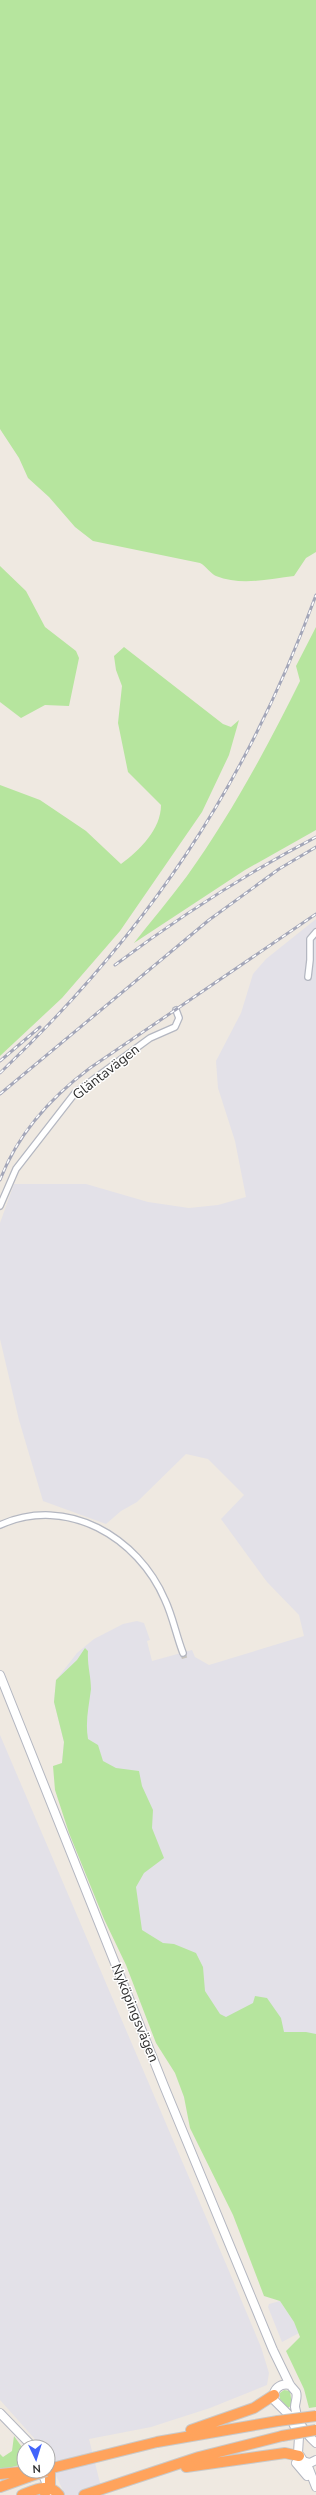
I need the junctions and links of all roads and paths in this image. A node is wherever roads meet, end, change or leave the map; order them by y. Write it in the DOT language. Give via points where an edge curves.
graph roads {
  1 [pos="316,932"];
  2 [pos="308,977"];
  3 [pos="176,1010"];
  4 [pos="0,1206"];
  5 [pos="0,1525"];
  6 [pos="182,1652"];
  7 [pos="0,1675"];
  8 [pos="273,2350"];
  9 [pos="280,2385"];
  10 [pos="290,2385"];
  11 [pos="274,2395"];
  12 [pos="0,2413"];
  13 [pos="316,2416"];
  14 [pos="0,2419"];
  15 [pos="316,2430"];
  16 [pos="19,2439"];
  17 [pos="25,2439"];
  18 [pos="157,2442"];
  19 [pos="315,2442"];
  20 [pos="299,2457"];
  21 [pos="316,2461"];
  22 [pos="56,2469"];
  23 [pos="152,2472"];
  24 [pos="16,2473"];
  25 [pos="0,2474"];
  26 [pos="316,2475"];
  27 [pos="16,2479"];
  28 [pos="46,2479"];
  29 [pos="51,2479"];
  30 [pos="0,2487"];
  31 [pos="316,2488"];
  32 [pos="316,2491"];
  33 [pos="44,2492"];
  34 [pos="22,2495"];
  35 [pos="59,2495"];
  36 [pos="84,2495"];
  1 -- 2 [label="street" via="310,939"];
  3 -- 4 [label="street, Gläntavägen" via="179,1018 175,1027 150,1038 75,1093 16,1169"];
  5 -- 6 [label="street" via="17,1518 48,1514 75,1518 104,1530 126,1545 148,1569 165,1599"];
  7 -- 8 [label="main road, Nyköpingsvägen" via="161,2079"];
  8 -- 9 [label="main road, Nyköpingsvägen"];
  8 -- 10 [label="main road, Nyköpingsvägen"];
  9 -- 10 [label="main road"];
  9 -- 11 [label="main road"];
  10 -- 19 [label="main road, Nyköpingsvägen" via="297,2395 295,2408 299,2420 306,2434"];
  11 -- 18 [label="highway" via="254,2408"];
  11 -- 20 [label="main road" via="276,2403 287,2412 299,2437"];
  12 -- 17 [label="main road"];
  13 -- 18 [label="highway, bridge"];
  14 -- 16 [label="main road"];
  15 -- 23 [label="highway, bridge" via="282,2436"];
  18 -- 22 [label="highway"];
  19 -- 20 [label="main road" via="305,2441"];
  20 -- 21 [label="main road" via="310,2463"];
  20 -- 23 [label="highway" via="285,2453"];
  20 -- 31 [label="main road" via="309,2469"];
  20 -- 32 [label="main road"];
  21 -- 26 [label="main road"];
  23 -- 36 [label="highway"];
  24 -- 25 [label="highway"];
  27 -- 30 [label="highway"];
  28 -- 33 [label="highway"];
  29 -- 35 [label="main road"];
  33 -- 34 [label="highway"];
  33 -- 35 [label="highway"];
}
